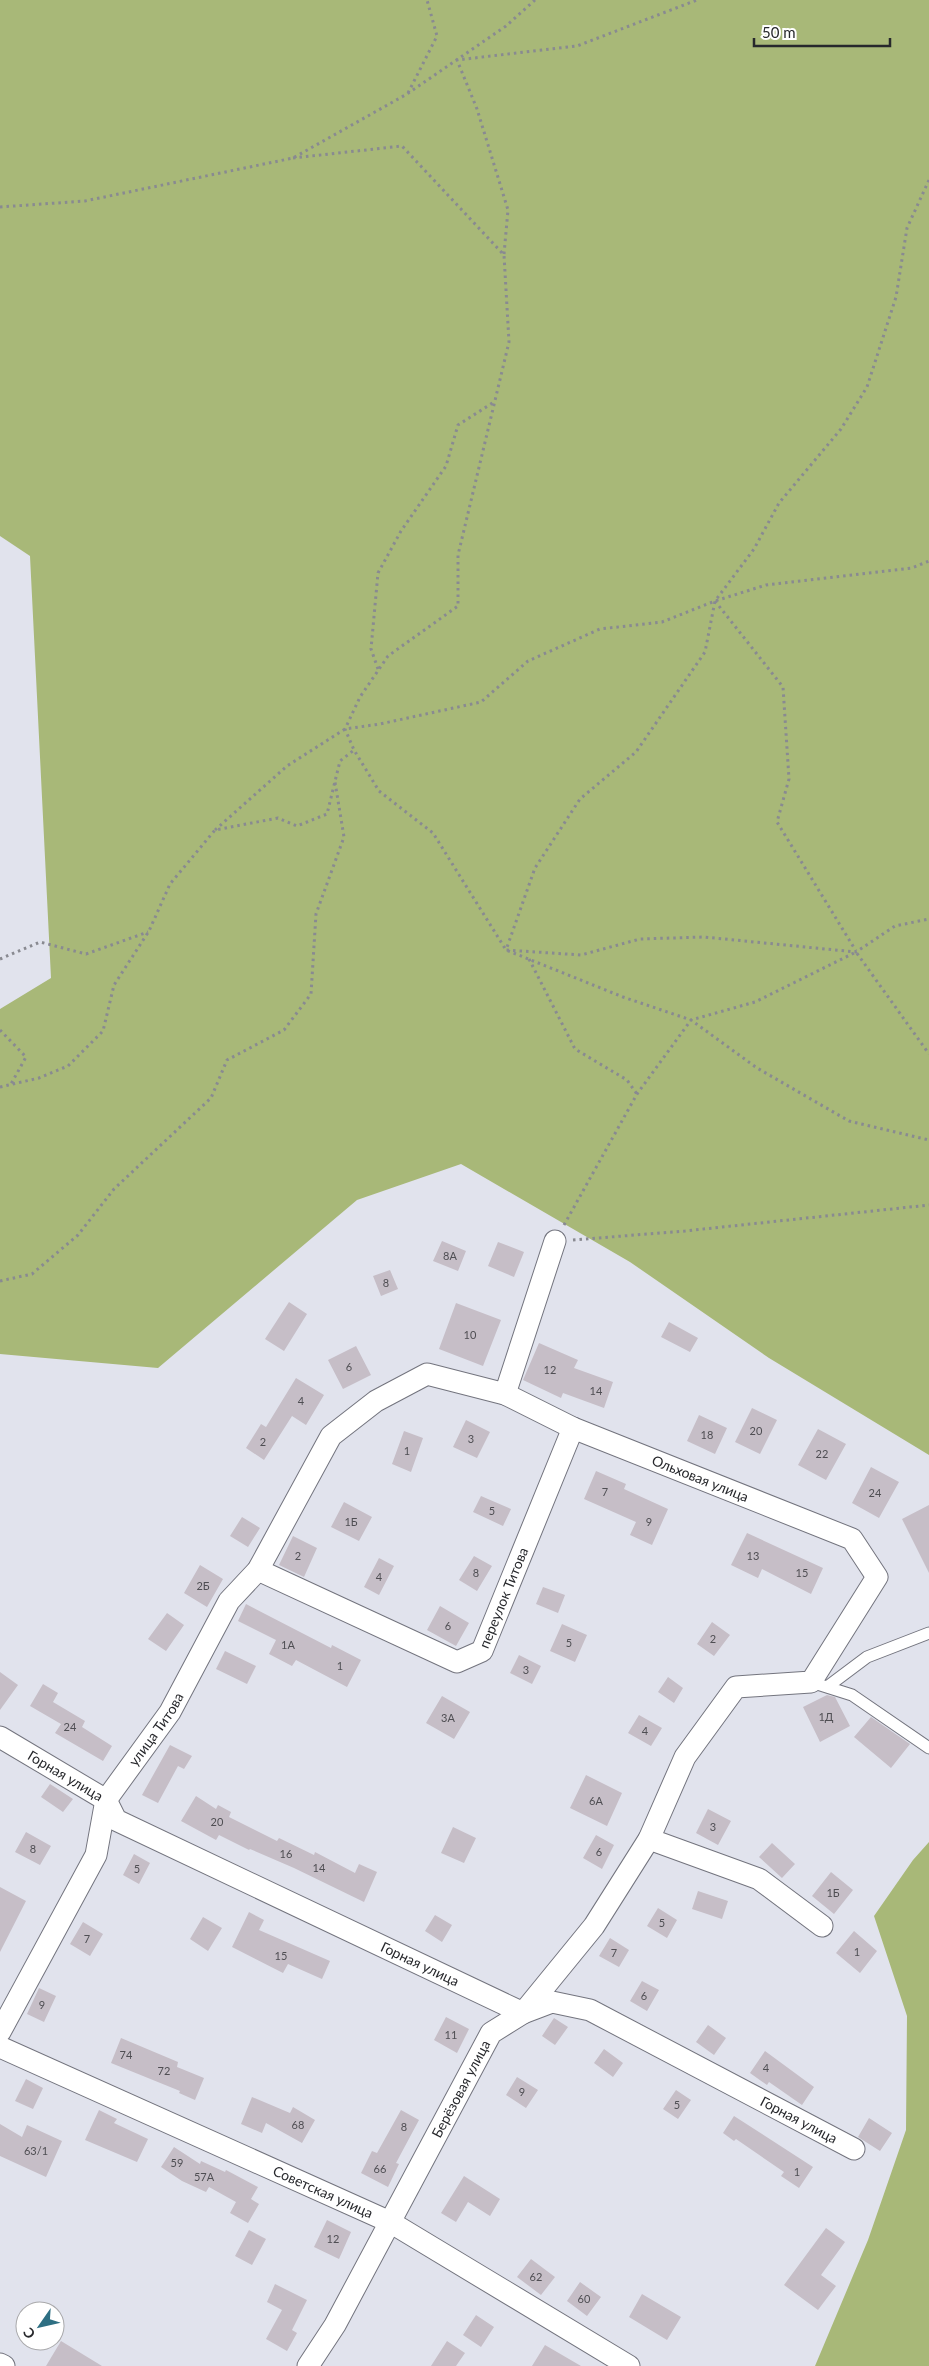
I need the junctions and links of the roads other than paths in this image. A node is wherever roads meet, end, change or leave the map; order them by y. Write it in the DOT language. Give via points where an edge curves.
graph roads {
  1 [pos="555,1241"];
  2 [pos="505,1394"];
  3 [pos="573,1428"];
  4 [pos="331,1436"];
  5 [pos="258,1570"];
  6 [pos="929,1633"];
  7 [pos="819,1684"];
  8 [pos="0,1737"];
  9 [pos="929,1748"];
  10 [pos="106,1800"];
  11 [pos="649,1838"];
  12 [pos="822,1926"];
  13 [pos="523,2013"];
  14 [pos="0,2032"];
  15 [pos="0,2047"];
  16 [pos="854,2149"];
  17 [pos="390,2222"];
  18 [pos="0,2364"];
  19 [pos="4,2366"];
  20 [pos="308,2366"];
  21 [pos="629,2366"];
  1 -- 2 [label="street"];
  2 -- 3 [label="street, Ольховая улица"];
  2 -- 4 [label="street, Ольховая улица" via="426,1374 376,1400"];
  3 -- 5 [label="street, переулок Титова" via="482,1651 457,1662"];
  3 -- 7 [label="street, Ольховая улица" via="852,1539 877,1576"];
  4 -- 5 [label="street, улица Титова"];
  5 -- 10 [label="street, улица Титова" via="229,1601 170,1712"];
  6 -- 7 [label="lane" via="867,1657"];
  7 -- 9 [label="lane" via="852,1695"];
  7 -- 11 [label="street, Берёзовая улица" via="736,1687 685,1757"];
  8 -- 10 [label="street, Горная улица"];
  10 -- 13 [label="street, Горная улица" via="116,1820"];
  10 -- 14 [label="street, улица Титова" via="96,1855"];
  11 -- 12 [label="street" via="759,1879"];
  11 -- 13 [label="street, Берёзовая улица" via="594,1926"];
  13 -- 16 [label="street, Горная улица" via="552,2002 590,2010"];
  13 -- 17 [label="street, Берёзовая улица" via="491,2033"];
  15 -- 17 [label="street, Советская улица"];
  17 -- 20 [label="street, Берёзовая улица" via="335,2325"];
  17 -- 21 [label="street, Советская улица"];
  18 -- 19 [label="street"];
}
